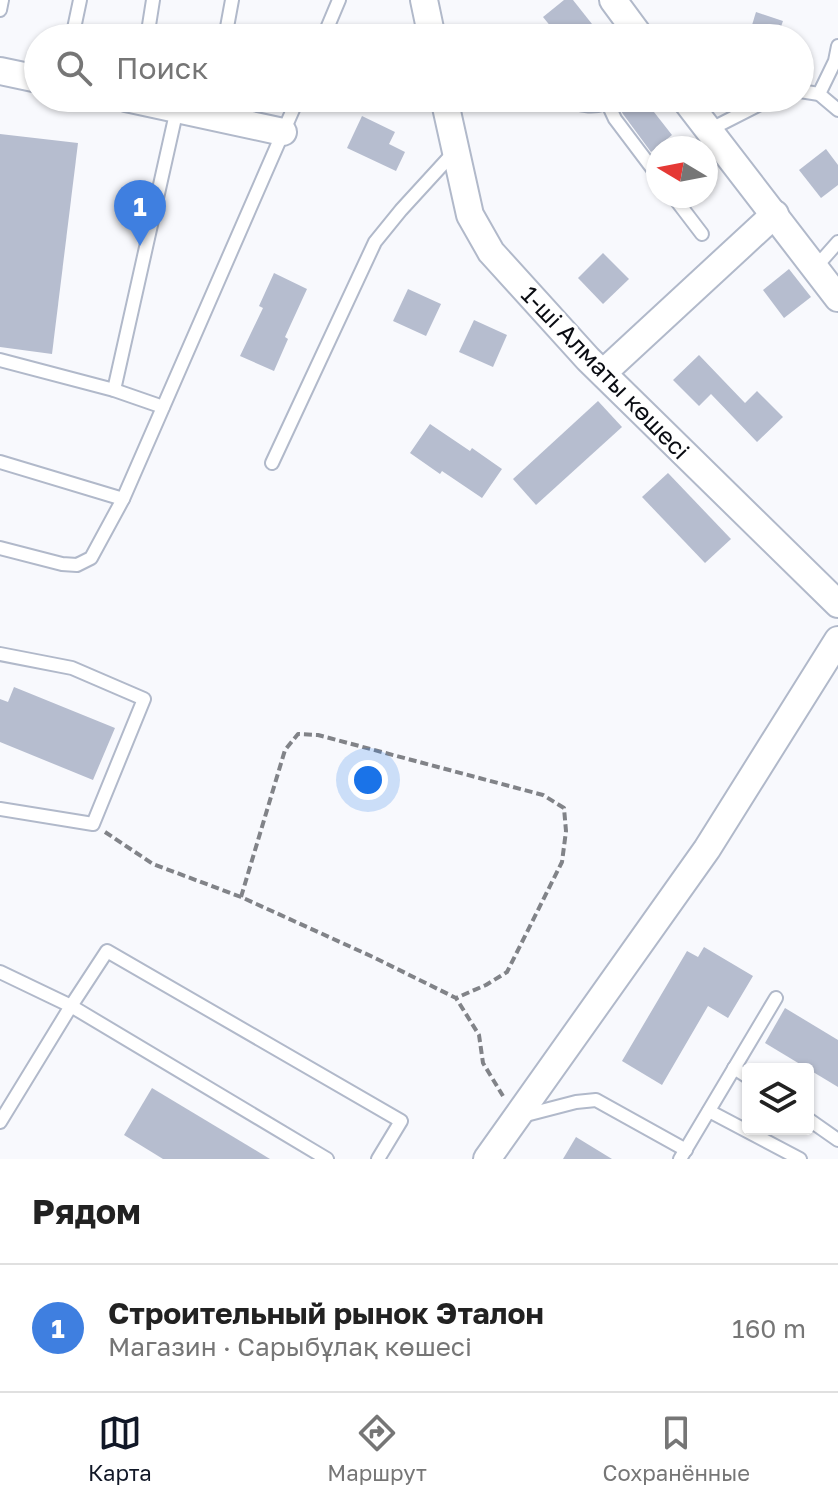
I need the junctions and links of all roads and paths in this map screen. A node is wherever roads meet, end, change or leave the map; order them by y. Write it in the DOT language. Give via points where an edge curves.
graph roads {
  1 [pos="2,0"];
  2 [pos="80,0"];
  3 [pos="153,0"];
  4 [pos="232,0"];
  5 [pos="339,0"];
  6 [pos="424,0"];
  7 [pos="613,0"];
  8 [pos="0,10"];
  9 [pos="75,24"];
  10 [pos="149,24"];
  11 [pos="228,24"];
  12 [pos="329,24"];
  13 [pos="429,24"];
  14 [pos="631,24"];
  15 [pos="838,46"];
  16 [pos="0,71"];
  17 [pos="24,76"];
  18 [pos="814,93"];
  19 [pos="819,94"];
  20 [pos="838,110"];
  21 [pos="176,112"];
  22 [pos="212,112"];
  23 [pos="292,112"];
  24 [pos="447,112"];
  25 [pos="614,112"];
  26 [pos="695,112"];
  27 [pos="744,112"];
  28 [pos="709,130"];
  29 [pos="283,132"];
  30 [pos="455,151"];
  31 [pos="646,160"];
  32 [pos="682,208"];
  33 [pos="775,214"];
  34 [pos="702,234"];
  35 [pos="838,242"];
  36 [pos="815,268"];
  37 [pos="838,298"];
  38 [pos="0,360"];
  39 [pos="603,373"];
  40 [pos="114,390"];
  41 [pos="163,407"];
  42 [pos="0,462"];
  43 [pos="272,463"];
  44 [pos="123,499"];
  45 [pos="0,548"];
  46 [pos="838,604"];
  47 [pos="838,640"];
  48 [pos="0,654"];
  49 [pos="0,809"];
  50 [pos="93,824"];
  51 [pos="241,897"];
  52 [pos="0,972"];
  53 [pos="456,998"];
  54 [pos="776,998"];
  55 [pos="71,1006"];
  56 [pos="734,1068"];
  57 [pos="742,1073"];
  58 [pos="709,1111"];
  59 [pos="519,1117"];
  60 [pos="0,1122"];
  61 [pos="814,1123"];
  62 [pos="838,1140"];
  63 [pos="683,1154"];
  64 [pos="327,1159"];
  65 [pos="378,1159"];
  66 [pos="487,1159"];
  67 [pos="800,1159"];
  1 -- 8 [label="lane"];
  2 -- 9 [label="lane"];
  3 -- 10 [label="lane"];
  4 -- 11 [label="lane"];
  5 -- 12 [label="lane"];
  6 -- 13 [label="street"];
  7 -- 14 [label="street"];
  15 -- 19 [label="lane"];
  16 -- 17 [label="street"];
  18 -- 19 [label="lane"];
  19 -- 20 [label="lane"];
  21 -- 40 [label="lane"];
  22 -- 29 [label="street"];
  23 -- 29 [label="lane"];
  24 -- 30 [label="street, 1-ші Алматы көшесі"];
  25 -- 31 [label="lane"];
  26 -- 28 [label="street"];
  27 -- 28 [label="lane"];
  28 -- 33 [label="street"];
  29 -- 41 [label="lane"];
  30 -- 39 [label="street, 1-ші Алматы көшесі" via="470,215 491,252"];
  30 -- 43 [label="lane" via="375,242"];
  32 -- 34 [label="lane"];
  33 -- 36 [label="street"];
  33 -- 39 [label="street"];
  35 -- 36 [label="lane"];
  36 -- 37 [label="street"];
  38 -- 40 [label="lane"];
  39 -- 46 [label="street, 1-ші Алматы көшесі"];
  40 -- 41 [label="lane"];
  41 -- 44 [label="lane"];
  42 -- 44 [label="lane"];
  44 -- 45 [label="lane" via="91,558 77,565"];
  47 -- 59 [label="street" via="707,849"];
  48 -- 50 [label="lane" via="72,668 144,699"];
  49 -- 50 [label="lane"];
  50 -- 51 [label="path" via="153,864"];
  51 -- 53 [label="path"];
  51 -- 53 [label="path" via="285,750 298,734 543,795 564,808 562,862 507,972"];
  52 -- 55 [label="lane"];
  53 -- 59 [label="path" via="479,1035 483,1063"];
  54 -- 56 [label="lane"];
  55 -- 60 [label="lane"];
  55 -- 64 [label="lane"];
  55 -- 65 [label="lane" via="107,951 401,1121"];
  56 -- 57 [label="lane"];
  56 -- 58 [label="lane"];
  58 -- 63 [label="lane"];
  58 -- 67 [label="lane"];
  59 -- 63 [label="lane" via="596,1100"];
  59 -- 66 [label="street"];
  61 -- 62 [label="lane"];
}
